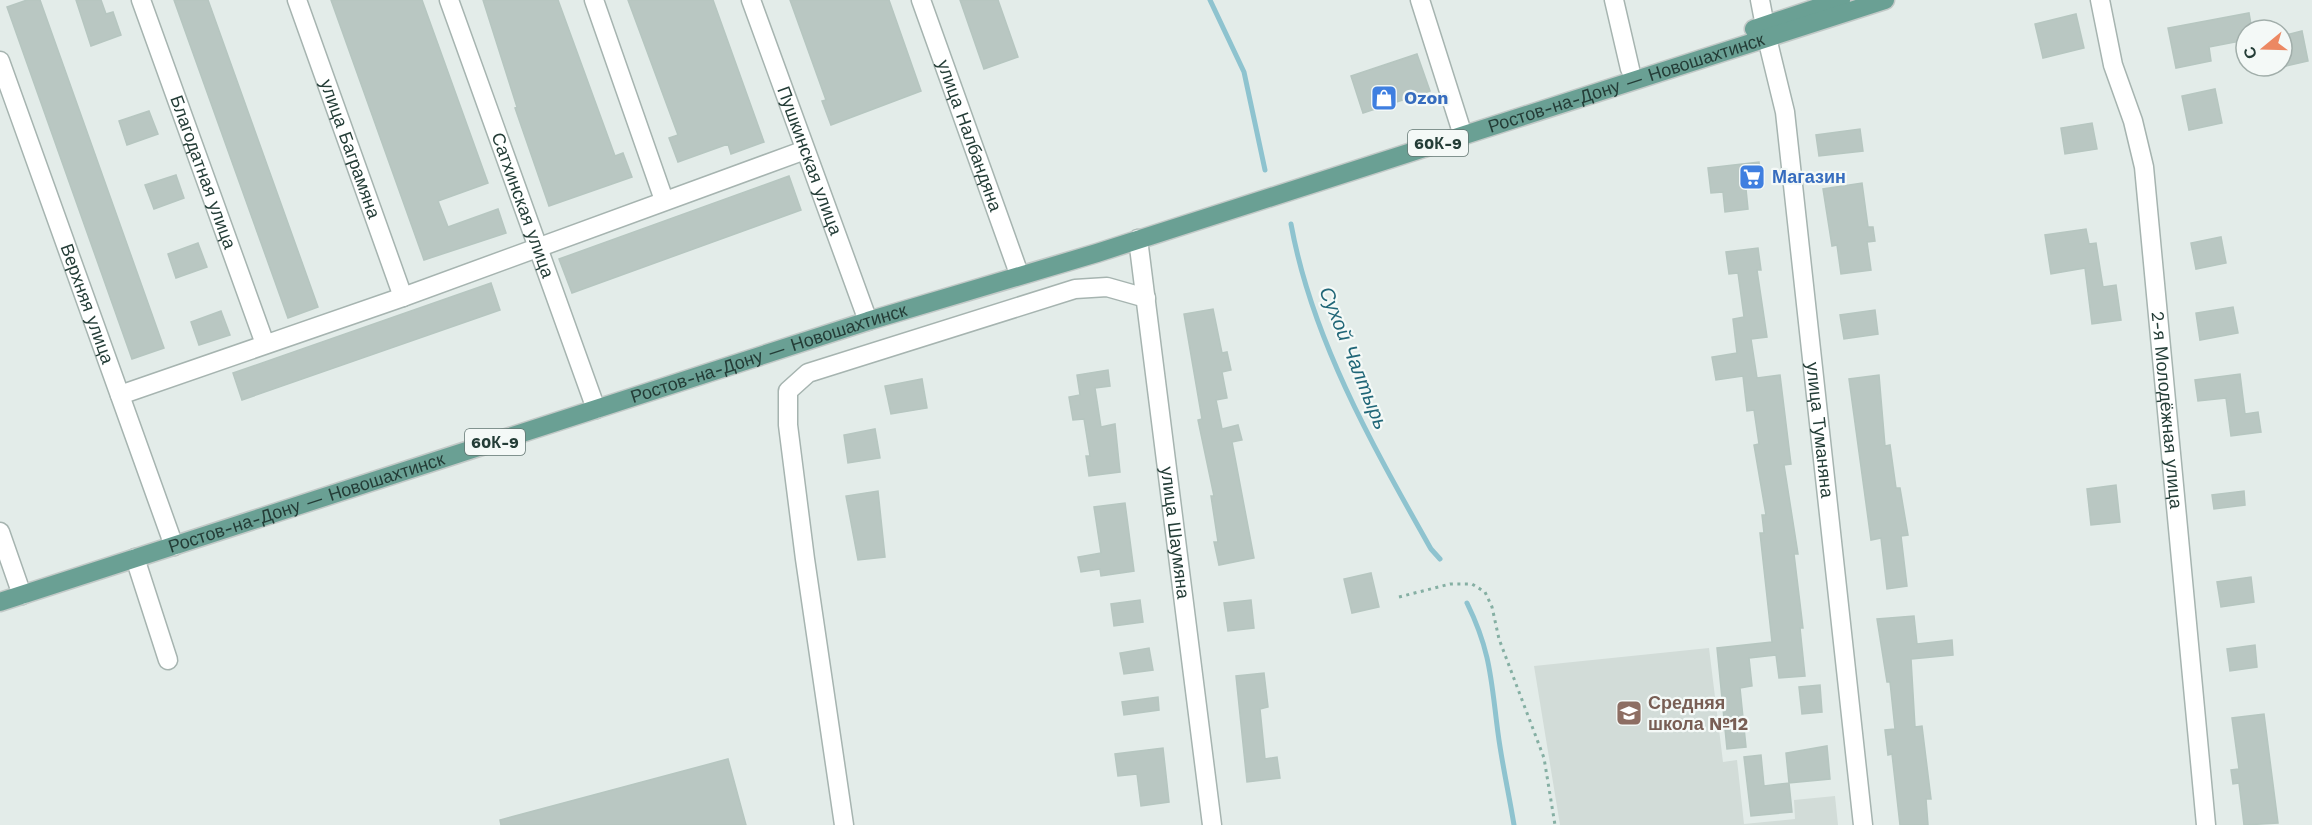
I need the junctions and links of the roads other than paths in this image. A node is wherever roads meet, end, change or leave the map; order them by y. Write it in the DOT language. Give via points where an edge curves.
graph roads {
  1 [pos="141,0"];
  2 [pos="297,0"];
  3 [pos="449,0"];
  4 [pos="594,0"];
  5 [pos="752,0"];
  6 [pos="921,0"];
  7 [pos="1420,0"];
  8 [pos="1614,0"];
  9 [pos="1760,0"];
  10 [pos="1841,0"];
  11 [pos="1885,0"];
  12 [pos="2100,0"];
  13 [pos="1766,32"];
  14 [pos="0,61"];
  15 [pos="1630,69"];
  16 [pos="1460,126"];
  17 [pos="805,150"];
  18 [pos="664,200"];
  19 [pos="1138,239"];
  20 [pos="538,246"];
  21 [pos="1018,271"];
  22 [pos="990,282"];
  23 [pos="403,297"];
  24 [pos="1146,298"];
  25 [pos="868,321"];
  26 [pos="265,344"];
  27 [pos="120,395"];
  28 [pos="596,409"];
  29 [pos="0,532"];
  30 [pos="174,546"];
  31 [pos="135,558"];
  32 [pos="22,595"];
  33 [pos="0,602"];
  34 [pos="168,660"];
  35 [pos="844,825"];
  36 [pos="1212,825"];
  37 [pos="1863,825"];
  38 [pos="2206,825"];
  1 -- 26 [label="street, Благодатная улица"];
  2 -- 23 [label="street, улица Баграмяна"];
  3 -- 20 [label="street, Сатхинская улица"];
  4 -- 18 [label="street"];
  5 -- 17 [label="street, Пушкинская улица"];
  6 -- 21 [label="street, улица Налбандяна"];
  7 -- 16 [label="street"];
  8 -- 15 [label="street"];
  9 -- 13 [label="street, улица Туманяна"];
  10 -- 13 [label="main road, Ростов-на-Дону — Новошахтинск / 60К-9"];
  11 -- 13 [label="main road, Ростов-на-Дону — Новошахтинск / 60К-9"];
  12 -- 38 [label="street, 2-я Молодёжная улица" via="2113,65 2144,167"];
  13 -- 15 [label="main road, Ростов-на-Дону — Новошахтинск / 60К-9"];
  13 -- 19 [label="main road, Ростов-на-Дону — Новошахтинск / 60К-9"];
  13 -- 37 [label="street, улица Туманяна" via="1789,143"];
  14 -- 27 [label="street, Верхняя улица"];
  15 -- 16 [label="main road, Ростов-на-Дону — Новошахтинск / 60К-9"];
  16 -- 21 [label="main road, Ростов-на-Дону — Новошахтинск / 60К-9"];
  17 -- 18 [label="street"];
  17 -- 25 [label="street, Пушкинская улица"];
  18 -- 20 [label="street"];
  19 -- 22 [label="main road, Ростов-на-Дону — Новошахтинск / 60К-9"];
  19 -- 24 [label="street, улица Шаумяна"];
  20 -- 23 [label="street"];
  20 -- 28 [label="street, Сатхинская улица"];
  21 -- 22 [label="main road, Ростов-на-Дону — Новошахтинск / 60К-9"];
  22 -- 25 [label="main road, Ростов-на-Дону — Новошахтинск / 60К-9"];
  23 -- 26 [label="street"];
  24 -- 35 [label="street" via="1094,286 1066,292 808,373 788,391 788,425 803,547"];
  24 -- 36 [label="street, улица Шаумяна"];
  25 -- 28 [label="main road, Ростов-на-Дону — Новошахтинск / 60К-9"];
  26 -- 27 [label="street"];
  27 -- 30 [label="street, Верхняя улица"];
  28 -- 30 [label="main road, Ростов-на-Дону — Новошахтинск / 60К-9"];
  29 -- 32 [label="street"];
  30 -- 31 [label="main road, Ростов-на-Дону — Новошахтинск / 60К-9"];
  31 -- 32 [label="main road, Ростов-на-Дону — Новошахтинск / 60К-9"];
  31 -- 34 [label="street"];
  32 -- 33 [label="main road, Ростов-на-Дону — Новошахтинск / 60К-9"];
}
